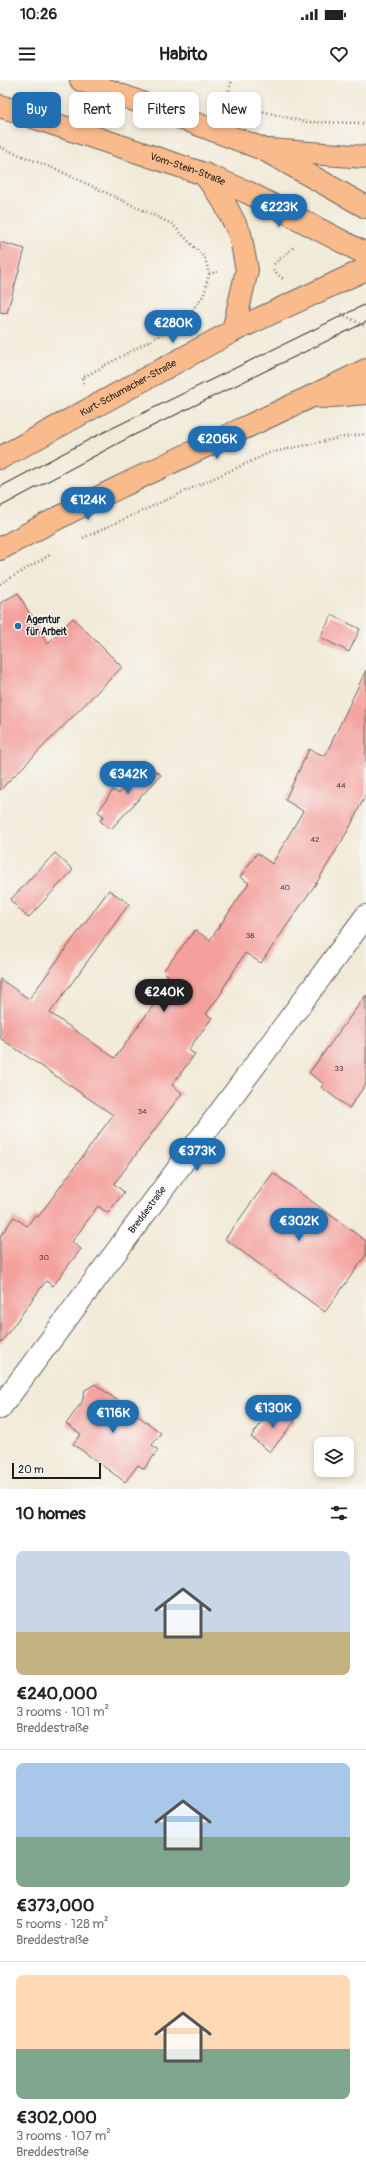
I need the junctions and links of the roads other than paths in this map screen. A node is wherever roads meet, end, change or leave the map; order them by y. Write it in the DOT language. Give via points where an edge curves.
graph roads {
  1 [pos="81,80"];
  2 [pos="0,106"];
  3 [pos="263,149"];
  4 [pos="366,156"];
  5 [pos="204,174"];
  6 [pos="366,207"];
  7 [pos="366,254"];
  8 [pos="366,269"];
  9 [pos="233,331"];
  10 [pos="366,370"];
  11 [pos="366,394"];
  12 [pos="308,399"];
  13 [pos="0,458"];
  14 [pos="0,549"];
  15 [pos="366,916"];
  16 [pos="0,1408"];
  1 -- 3 [label="main road"];
  2 -- 5 [label="main road, Vom-Stein-Straße"];
  3 -- 4 [label="main road"];
  3 -- 6 [label="main road"];
  5 -- 7 [label="main road, Vom-Stein-Straße" via="247,192"];
  5 -- 9 [label="main road" via="223,200 240,234 247,270"];
  8 -- 9 [label="main road, Kurt-Schumacher-Straße"];
  9 -- 13 [label="main road, Kurt-Schumacher-Straße"];
  10 -- 12 [label="main road"];
  11 -- 12 [label="main road"];
  12 -- 14 [label="main road" via="142,475"];
  15 -- 16 [label="street, Breddestraße"];
}
